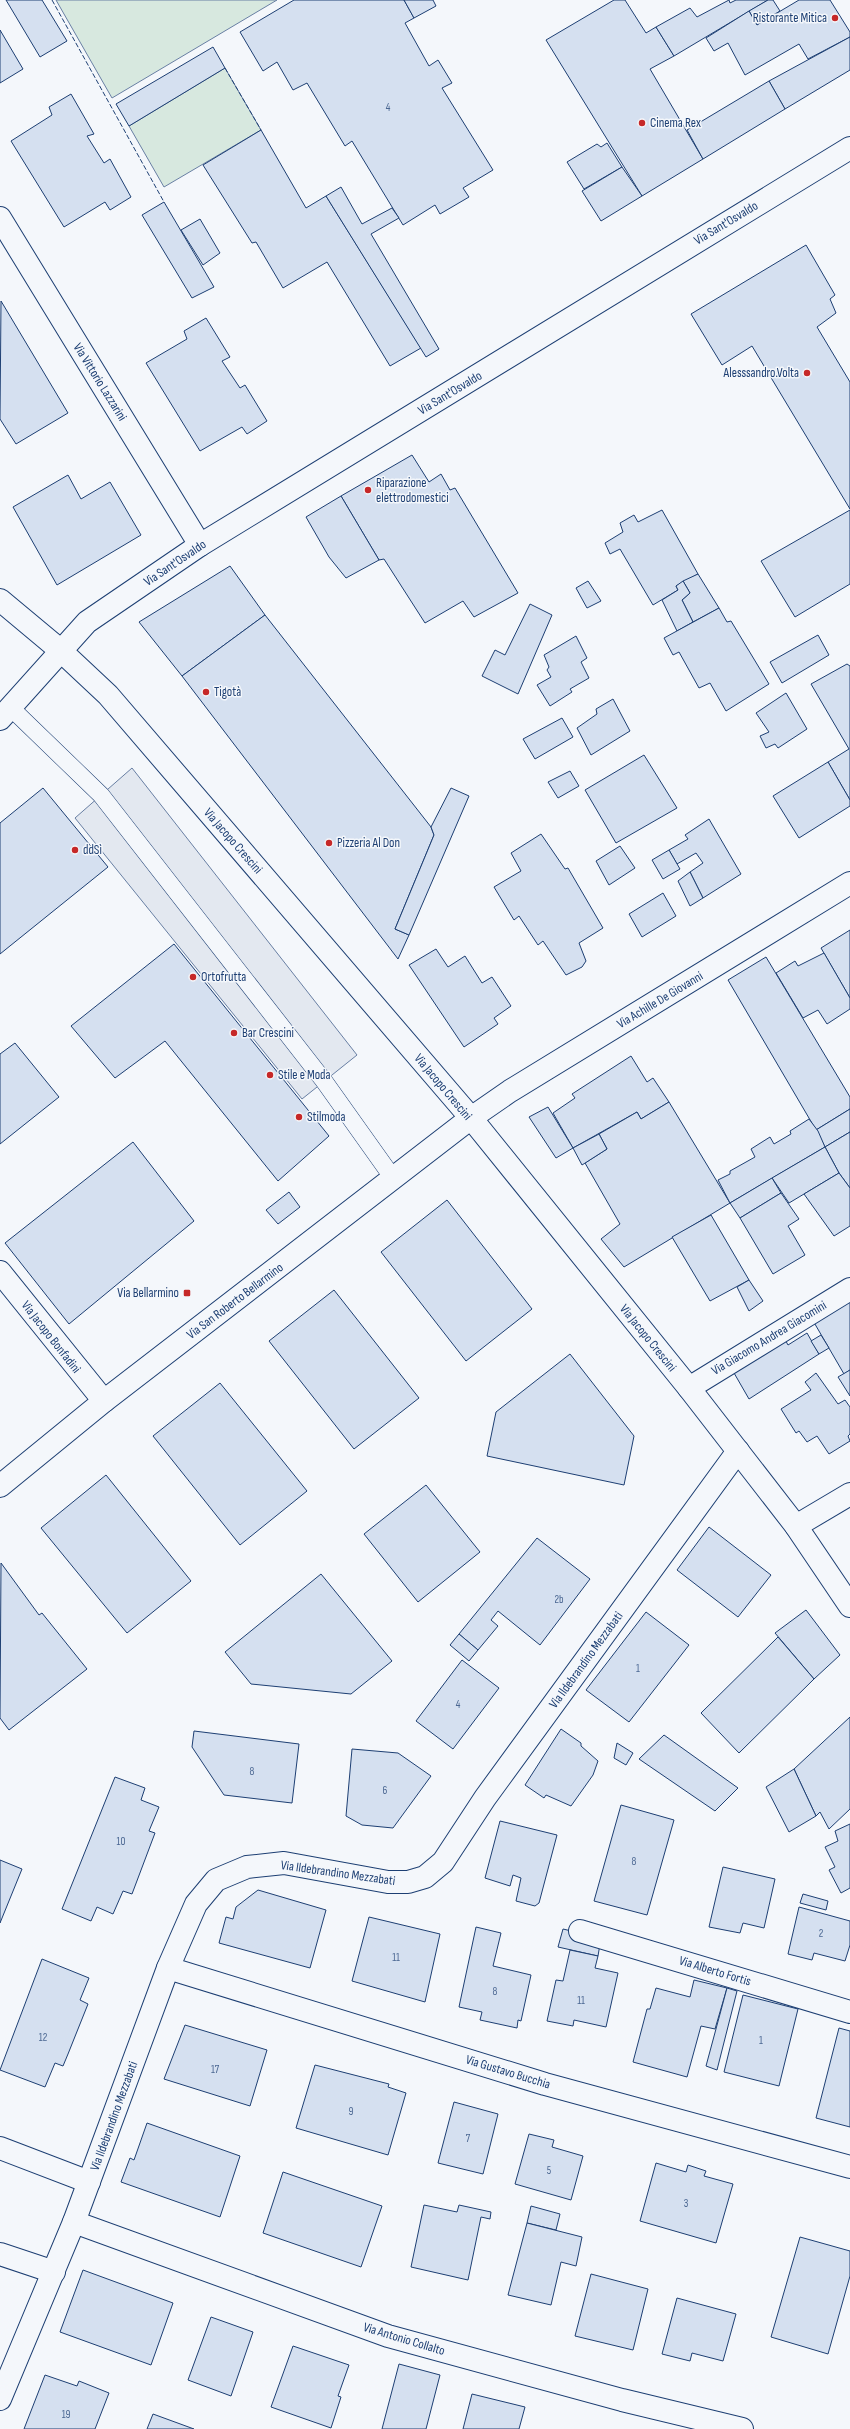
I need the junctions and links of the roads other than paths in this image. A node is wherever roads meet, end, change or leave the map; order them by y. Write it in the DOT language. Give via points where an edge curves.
graph roads {
  1 [pos="850,148"];
  2 [pos="0,218"];
  3 [pos="200,545"];
  4 [pos="0,600"];
  5 [pos="60,650"];
  6 [pos="5,713"];
  7 [pos="850,883"];
  8 [pos="471,1118"];
  9 [pos="393,1178"];
  10 [pos="0,1272"];
  11 [pos="850,1289"];
  12 [pos="689,1388"];
  13 [pos="104,1401"];
  14 [pos="738,1451"];
  15 [pos="0,1486"];
  16 [pos="850,1494"];
  17 [pos="796,1526"];
  18 [pos="850,1606"];
  19 [pos="580,1931"];
  20 [pos="168,1968"];
  21 [pos="850,2012"];
  22 [pos="0,2148"];
  23 [pos="850,2167"];
  24 [pos="89,2182"];
  25 [pos="74,2222"];
  26 [pos="0,2254"];
  27 [pos="54,2272"];
  28 [pos="0,2399"];
  29 [pos="742,2429"];
  1 -- 3 [label="street, Via Sant'Osvaldo"];
  2 -- 3 [label="street, Via Vittorio Lazzarini"];
  3 -- 5 [label="street, Via Sant'Osvaldo" via="87,622"];
  4 -- 5 [label="street, Via Jacopo Crescini"];
  5 -- 6 [label="street, Via Sant'Osvaldo"];
  5 -- 8 [label="street, Via Jacopo Crescini" via="108,695"];
  6 -- 9 [label="lane" via="101,795 319,1074"];
  7 -- 8 [label="street, Via Achille De Giovanni" via="510,1091"];
  8 -- 9 [label="street, Via San Roberto Bellarmino"];
  8 -- 12 [label="street, Via Jacopo Crescini"];
  9 -- 13 [label="street, Via San Roberto Bellarmino"];
  10 -- 13 [label="street, Via Jacopo Bonfadini"];
  11 -- 12 [label="street, Via Giacomo Andrea Giacomini"];
  12 -- 14 [label="street, Via Jacopo Crescini"];
  13 -- 15 [label="street, Via San Roberto Bellarmino"];
  14 -- 17 [label="street, Via Jacopo Crescini"];
  14 -- 20 [label="street, Via Ildebrandino Mezzabati" via="485,1798 443,1862 425,1877 408,1882 388,1882 284,1863 247,1867 216,1880 196,1904"];
  16 -- 17 [label="street"];
  17 -- 18 [label="street, Via Jacopo Crescini"];
  19 -- 21 [label="street, Via Alberto Fortis"];
  20 -- 23 [label="street, Via Gustavo Bucchia" via="545,2084"];
  20 -- 24 [label="street, Via Ildebrandino Mezzabati"];
  22 -- 24 [label="street"];
  24 -- 25 [label="street, Via Ildebrandino Mezzabati"];
  25 -- 27 [label="street, Via Ildebrandino Mezzabati"];
  25 -- 29 [label="street, Via Antonio Collalto" via="388,2336 622,2400"];
  26 -- 27 [label="street"];
  27 -- 28 [label="street, Via Ildebrandino Mezzabati"];
}
